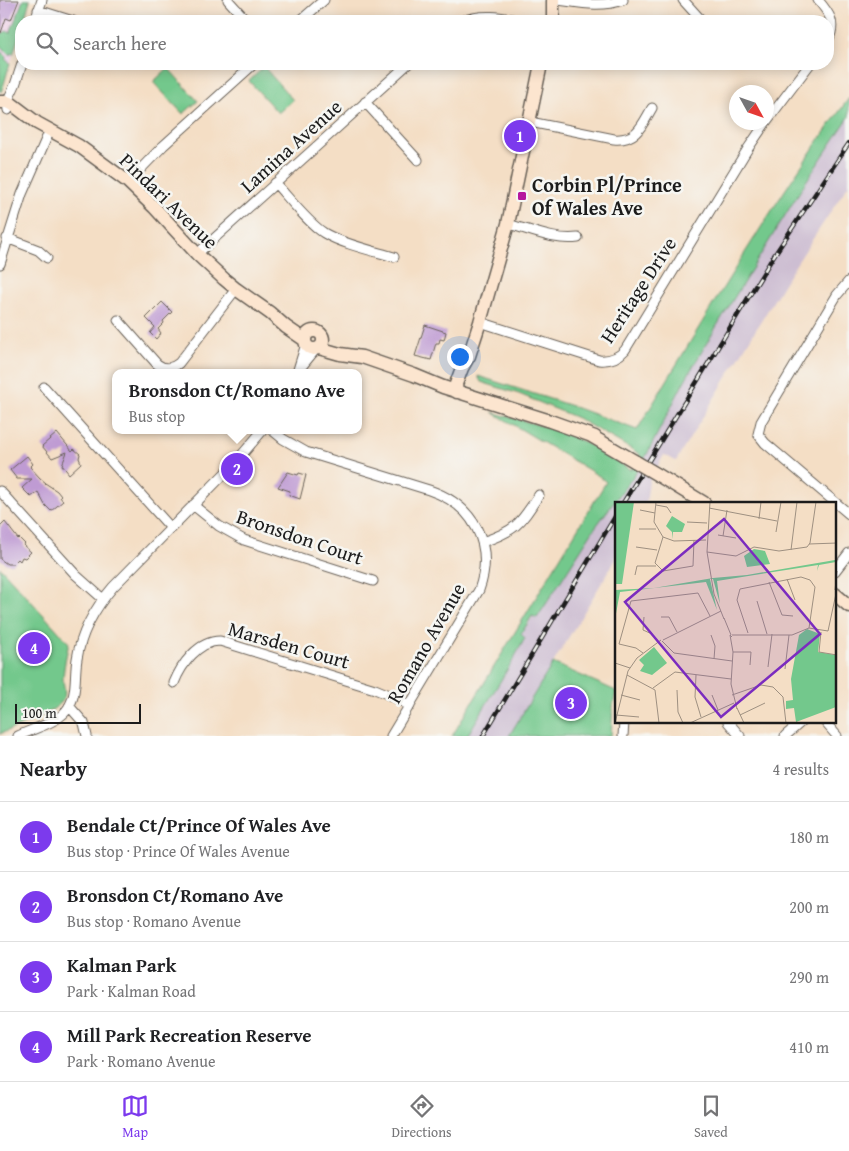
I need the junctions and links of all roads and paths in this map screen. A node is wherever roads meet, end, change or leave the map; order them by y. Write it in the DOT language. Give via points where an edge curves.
graph roads {
  1 [pos="42,0"];
  2 [pos="228,0"];
  3 [pos="324,0"];
  4 [pos="553,0"];
  5 [pos="558,0"];
  6 [pos="623,0"];
  7 [pos="683,0"];
  8 [pos="818,0"];
  9 [pos="38,10"];
  10 [pos="37,15"];
  11 [pos="54,15"];
  12 [pos="242,15"];
  13 [pos="307,15"];
  14 [pos="550,15"];
  15 [pos="697,15"];
  16 [pos="829,15"];
  17 [pos="20,70"];
  18 [pos="247,70"];
  19 [pos="401,70"];
  20 [pos="540,70"];
  21 [pos="805,70"];
  22 [pos="365,102"];
  23 [pos="5,105"];
  24 [pos="652,108"];
  25 [pos="774,111"];
  26 [pos="530,122"];
  27 [pos="50,130"];
  28 [pos="761,130"];
  29 [pos="418,160"];
  30 [pos="128,182"];
  31 [pos="275,183"];
  32 [pos="508,224"];
  33 [pos="7,238"];
  34 [pos="578,238"];
  35 [pos="197,254"];
  36 [pos="394,257"];
  37 [pos="47,258"];
  38 [pos="0,264"];
  39 [pos="849,281"];
  40 [pos="236,289"];
  41 [pos="118,320"];
  42 [pos="480,322"];
  43 [pos="313,342"];
  44 [pos="300,369"];
  45 [pos="44,387"];
  46 [pos="459,387"];
  47 [pos="260,434"];
  48 [pos="278,434"];
  49 [pos="0,491"];
  50 [pos="539,495"];
  51 [pos="701,502"];
  52 [pos="835,502"];
  53 [pos="836,503"];
  54 [pos="193,505"];
  55 [pos="849,514"];
  56 [pos="171,528"];
  57 [pos="482,542"];
  58 [pos="849,553"];
  59 [pos="836,569"];
  60 [pos="373,581"];
  61 [pos="836,595"];
  62 [pos="103,599"];
  63 [pos="849,606"];
  64 [pos="174,683"];
  65 [pos="410,706"];
  66 [pos="67,709"];
  67 [pos="730,724"];
  68 [pos="798,724"];
  69 [pos="827,724"];
  70 [pos="18,736"];
  71 [pos="86,736"];
  72 [pos="392,736"];
  73 [pos="740,736"];
  74 [pos="785,736"];
  75 [pos="837,736"];
  1 -- 9 [label="street"];
  2 -- 12 [label="street"];
  3 -- 13 [label="street"];
  4 -- 14 [label="street"];
  5 -- 6 [label="street" via="592,5"];
  7 -- 15 [label="street"];
  8 -- 16 [label="street"];
  9 -- 10 [label="street"];
  9 -- 11 [label="street"];
  17 -- 23 [label="street"];
  18 -- 30 [label="street" via="162,146"];
  19 -- 22 [label="street, Lamina Avenue"];
  20 -- 26 [label="street"];
  21 -- 25 [label="street, Heritage Drive"];
  22 -- 29 [label="street"];
  22 -- 31 [label="street, Lamina Avenue"];
  23 -- 27 [label="street, Pindari Avenue" via="26,121"];
  24 -- 26 [label="street" via="639,130 624,139"];
  26 -- 32 [label="street"];
  27 -- 30 [label="street, Pindari Avenue" via="85,150"];
  27 -- 33 [label="street"];
  28 -- 42 [label="street, Heritage Drive" via="621,354 613,359 599,360"];
  30 -- 35 [label="street, Pindari Avenue"];
  31 -- 35 [label="street, Lamina Avenue"];
  31 -- 36 [label="street" via="326,234"];
  32 -- 34 [label="street" via="557,238"];
  32 -- 42 [label="street"];
  33 -- 37 [label="street" via="38,250"];
  33 -- 38 [label="street"];
  35 -- 40 [label="street, Pindari Avenue"];
  39 -- 52 [label="street" via="760,422 758,434"];
  40 -- 41 [label="street" via="179,363 171,368 157,364"];
  40 -- 43 [label="street, Pindari Avenue" via="286,327"];
  42 -- 46 [label="street" via="462,368"];
  43 -- 44 [label="street"];
  43 -- 46 [label="street, Pindari Avenue" via="340,354 414,375 443,388"];
  45 -- 56 [label="street"];
  46 -- 51 [label="street, Pindari Avenue, bridge" via="595,437"];
  47 -- 54 [label="street"];
  48 -- 57 [label="street, Romano Avenue" via="316,456 447,497 467,514"];
  49 -- 62 [label="street" via="76,575"];
  50 -- 57 [label="street" via="514,528"];
  53 -- 55 [label="street"];
  54 -- 56 [label="street"];
  54 -- 60 [label="street, Bronsdon Court" via="219,526 244,540"];
  56 -- 62 [label="street"];
  57 -- 65 [label="street, Romano Avenue" via="484,571 479,590"];
  58 -- 59 [label="street"];
  61 -- 63 [label="street"];
  62 -- 66 [label="street" via="81,642 74,698"];
  64 -- 65 [label="street, Marsden Court" via="184,664 200,647 220,641 375,689"];
  65 -- 72 [label="street, Romano Avenue"];
  66 -- 70 [label="street" via="59,717"];
  66 -- 71 [label="street" via="84,723"];
  67 -- 73 [label="street"];
  68 -- 74 [label="street"];
  69 -- 75 [label="street"];
}
